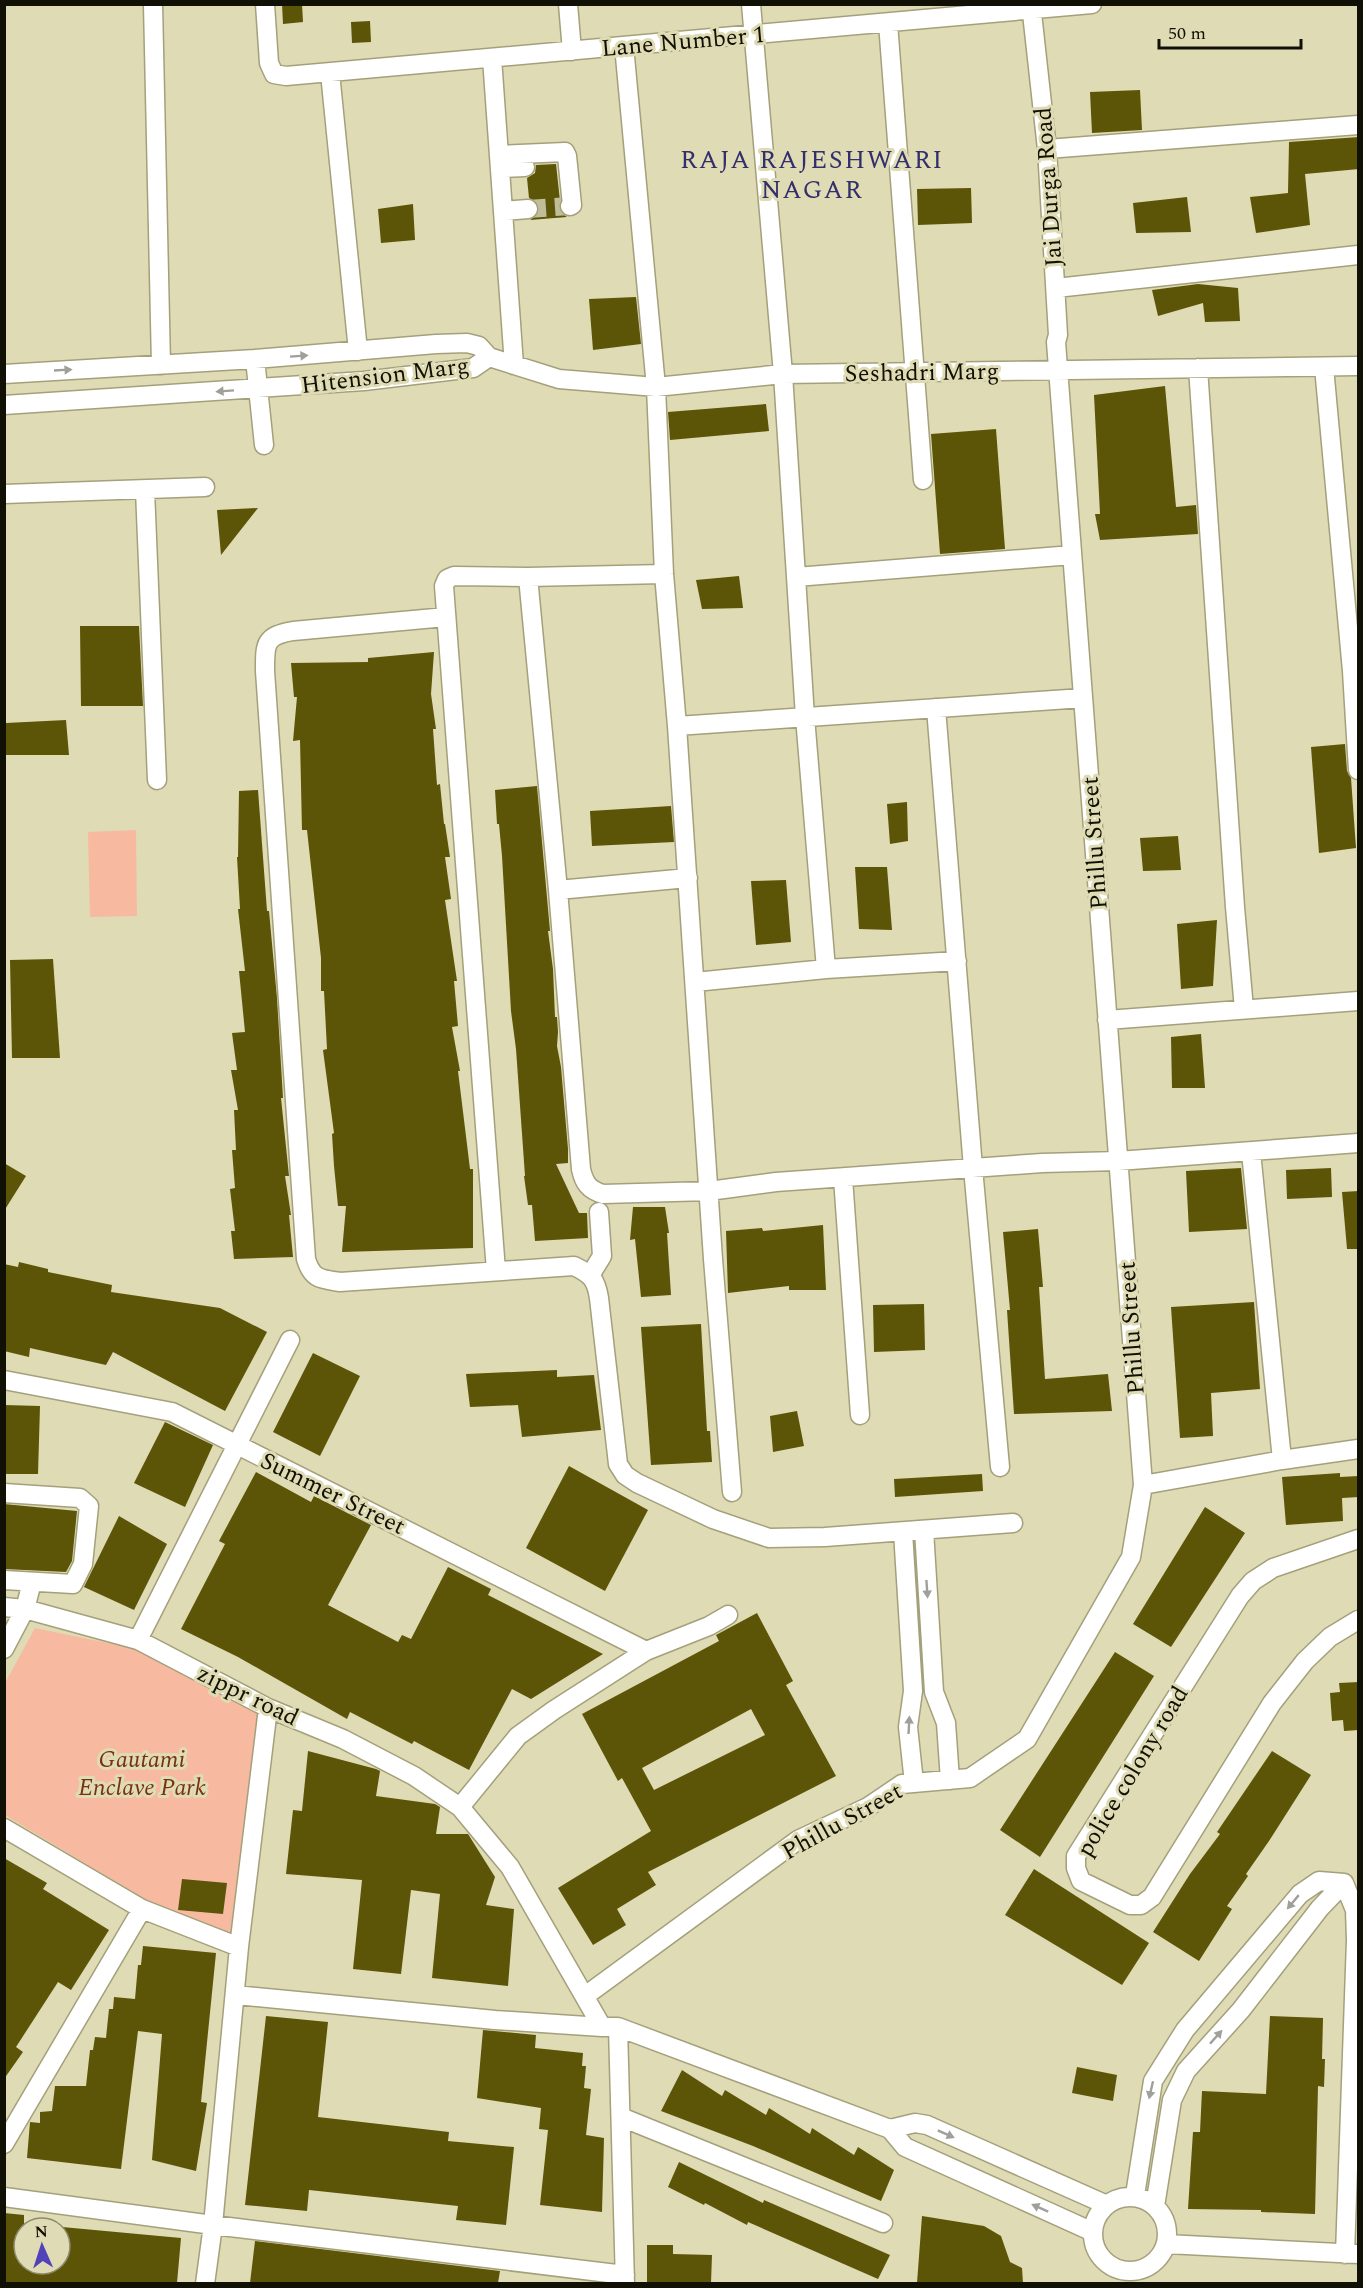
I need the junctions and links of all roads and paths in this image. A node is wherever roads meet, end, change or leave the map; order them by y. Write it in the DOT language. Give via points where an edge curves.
graph roads {
  1 [pos="153,4"];
  2 [pos="265,4"];
  3 [pos="568,4"];
  4 [pos="751,4"];
  5 [pos="1092,4"];
  6 [pos="1032,7"];
  7 [pos="888,23"];
  8 [pos="753,34"];
  9 [pos="624,46"];
  10 [pos="572,51"];
  11 [pos="492,58"];
  12 [pos="330,73"];
  13 [pos="1359,125"];
  14 [pos="1047,149"];
  15 [pos="500,162"];
  16 [pos="525,167"];
  17 [pos="570,206"];
  18 [pos="528,209"];
  19 [pos="503,211"];
  20 [pos="1359,255"];
  21 [pos="1056,288"];
  22 [pos="358,351"];
  23 [pos="489,357"];
  24 [pos="255,359"];
  25 [pos="161,365"];
  26 [pos="514,365"];
  27 [pos="1359,366"];
  28 [pos="1323,367"];
  29 [pos="1198,368"];
  30 [pos="1058,370"];
  31 [pos="915,372"];
  32 [pos="4,374"];
  33 [pos="783,374"];
  34 [pos="656,387"];
  35 [pos="258,389"];
  36 [pos="4,405"];
  37 [pos="264,445"];
  38 [pos="923,480"];
  39 [pos="205,487"];
  40 [pos="145,490"];
  41 [pos="4,494"];
  42 [pos="1072,555"];
  43 [pos="664,574"];
  44 [pos="528,577"];
  45 [pos="796,577"];
  46 [pos="446,617"];
  47 [pos="1083,698"];
  48 [pos="936,708"];
  49 [pos="806,717"];
  50 [pos="677,726"];
  51 [pos="1359,770"];
  52 [pos="157,780"];
  53 [pos="688,878"];
  54 [pos="558,890"];
  55 [pos="957,961"];
  56 [pos="826,969"];
  57 [pos="695,982"];
  58 [pos="1359,1001"];
  59 [pos="1244,1009"];
  60 [pos="1107,1020"];
  61 [pos="1359,1143"];
  62 [pos="1251,1152"];
  63 [pos="1118,1161"];
  64 [pos="973,1168"];
  65 [pos="843,1178"];
  66 [pos="709,1191"];
  67 [pos="599,1212"];
  68 [pos="496,1271"];
  69 [pos="591,1274"];
  70 [pos="290,1340"];
  71 [pos="4,1380"];
  72 [pos="860,1414"];
  73 [pos="238,1445"];
  74 [pos="1359,1449"];
  75 [pos="1282,1460"];
  76 [pos="1000,1467"];
  77 [pos="1143,1485"];
  78 [pos="732,1492"];
  79 [pos="4,1493"];
  80 [pos="1012,1523"];
  81 [pos="924,1530"];
  82 [pos="903,1532"];
  83 [pos="1359,1539"];
  84 [pos="4,1580"];
  85 [pos="32,1582"];
  86 [pos="4,1607"];
  87 [pos="25,1609"];
  88 [pos="728,1615"];
  89 [pos="1359,1620"];
  90 [pos="138,1640"];
  91 [pos="4,1649"];
  92 [pos="646,1651"];
  93 [pos="268,1708"];
  94 [pos="950,1780"];
  95 [pos="914,1783"];
  96 [pos="460,1807"];
  97 [pos="4,1828"];
  98 [pos="1344,1883"];
  99 [pos="142,1909"];
  100 [pos="238,1947"];
  101 [pos="236,1995"];
  102 [pos="585,1996"];
  103 [pos="610,2027"];
  104 [pos="1166,2059"];
  105 [pos="1186,2072"];
  106 [pos="621,2117"];
  107 [pos="890,2129"];
  108 [pos="4,2144"];
  109 [pos="1135,2195"];
  110 [pos="4,2197"];
  111 [pos="1107,2205"];
  112 [pos="1155,2206"];
  113 [pos="883,2223"];
  114 [pos="213,2225"];
  115 [pos="1093,2232"];
  116 [pos="1167,2244"];
  117 [pos="1352,2254"];
  118 [pos="1122,2277"];
  119 [pos="625,2279"];
  120 [pos="205,2283"];
  1 -- 25 [label="street"];
  2 -- 12 [label="street, Lane Number 1" via="268,63 274,74"];
  3 -- 10 [label="street"];
  4 -- 8 [label="street"];
  5 -- 6 [label="street, Lane Number 1"];
  6 -- 7 [label="street, Lane Number 1"];
  6 -- 14 [label="street, Jai Durga Road"];
  7 -- 8 [label="street, Lane Number 1"];
  7 -- 31 [label="street"];
  8 -- 9 [label="street, Lane Number 1"];
  8 -- 33 [label="street"];
  9 -- 10 [label="street, Lane Number 1"];
  9 -- 34 [label="street"];
  10 -- 11 [label="street, Lane Number 1"];
  11 -- 12 [label="street, Lane Number 1"];
  11 -- 15 [label="street"];
  12 -- 22 [label="street"];
  13 -- 14 [label="street"];
  14 -- 21 [label="street, Jai Durga Road"];
  15 -- 16 [label="street"];
  15 -- 17 [label="street" via="565,152"];
  15 -- 19 [label="street"];
  18 -- 19 [label="street"];
  19 -- 26 [label="street"];
  20 -- 21 [label="street"];
  21 -- 30 [label="street, Jai Durga Road"];
  22 -- 23 [label="street, Hitension Marg" via="467,343 479,346"];
  24 -- 22 [label="street, Hitension Marg, one-way"];
  23 -- 26 [label="street, Seshadri Marg"];
  23 -- 35 [label="street, Hitension Marg" via="473,368 450,372"];
  24 -- 25 [label="street, Hitension Marg"];
  24 -- 35 [label="street"];
  32 -- 25 [label="street, Hitension Marg, one-way"];
  26 -- 34 [label="street, Seshadri Marg" via="559,379"];
  27 -- 28 [label="street, Seshadri Marg"];
  28 -- 29 [label="street, Seshadri Marg"];
  28 -- 51 [label="street"];
  29 -- 30 [label="street, Seshadri Marg"];
  29 -- 59 [label="street"];
  30 -- 31 [label="street, Seshadri Marg"];
  30 -- 42 [label="street, Phillu Street"];
  31 -- 33 [label="street, Seshadri Marg"];
  31 -- 38 [label="street"];
  33 -- 34 [label="street, Seshadri Marg"];
  33 -- 45 [label="street"];
  34 -- 43 [label="street"];
  35 -- 36 [label="street, Hitension Marg, one-way"];
  35 -- 37 [label="street"];
  39 -- 40 [label="street"];
  40 -- 41 [label="street"];
  40 -- 52 [label="street"];
  42 -- 45 [label="street"];
  42 -- 47 [label="street, Phillu Street"];
  43 -- 44 [label="street"];
  43 -- 50 [label="street"];
  44 -- 46 [label="street" via="449,578 444,586"];
  44 -- 54 [label="street"];
  45 -- 49 [label="street"];
  46 -- 68 [label="street"];
  46 -- 68 [label="street" via="279,633 266,646 306,1259 317,1277 340,1282"];
  47 -- 48 [label="street"];
  47 -- 60 [label="street, Phillu Street"];
  48 -- 49 [label="street"];
  48 -- 55 [label="street"];
  49 -- 50 [label="street"];
  49 -- 56 [label="street"];
  50 -- 53 [label="street"];
  53 -- 54 [label="street"];
  53 -- 57 [label="street"];
  54 -- 66 [label="street" via="584,1179 594,1191 603,1194"];
  55 -- 56 [label="street"];
  55 -- 64 [label="street"];
  56 -- 57 [label="street"];
  57 -- 66 [label="street"];
  58 -- 59 [label="street"];
  59 -- 60 [label="street"];
  60 -- 63 [label="street, Phillu Street"];
  61 -- 62 [label="street"];
  62 -- 63 [label="street"];
  62 -- 75 [label="street"];
  63 -- 64 [label="street"];
  63 -- 77 [label="street, Phillu Street"];
  64 -- 65 [label="street"];
  64 -- 76 [label="street"];
  65 -- 66 [label="street"];
  65 -- 72 [label="street"];
  66 -- 78 [label="street"];
  67 -- 69 [label="street" via="602,1256"];
  68 -- 69 [label="street" via="574,1266"];
  69 -- 82 [label="street" via="597,1283 616,1456 625,1475 713,1519 769,1538"];
  70 -- 73 [label="street"];
  71 -- 73 [label="street, Summer Street" via="172,1412"];
  73 -- 90 [label="street"];
  73 -- 92 [label="street, Summer Street"];
  74 -- 75 [label="street"];
  75 -- 77 [label="street"];
  77 -- 94 [label="street, Phillu Street" via="1131,1557 1027,1739 970,1778"];
  79 -- 85 [label="street" via="80,1498 89,1506 83,1564 73,1584"];
  80 -- 81 [label="street"];
  81 -- 82 [label="street"];
  81 -- 94 [label="street, one-way" via="934,1692 946,1724"];
  95 -- 82 [label="street, one-way" via="908,1727 913,1691"];
  83 -- 89 [label="street, police colony road" via="1273,1568 1253,1581 1240,1596 1076,1856 1081,1881 1130,1905 1141,1905 1152,1897 1272,1703 1330,1637"];
  84 -- 85 [label="street"];
  85 -- 87 [label="street"];
  86 -- 87 [label="street, zippr road"];
  87 -- 90 [label="street, zippr road"];
  87 -- 91 [label="street"];
  88 -- 92 [label="street"];
  90 -- 93 [label="street, zippr road"];
  92 -- 96 [label="street" via="518,1736"];
  93 -- 96 [label="street, zippr road" via="343,1739 414,1776"];
  93 -- 100 [label="street"];
  94 -- 95 [label="street, Phillu Street"];
  95 -- 102 [label="street, Phillu Street" via="902,1784 868,1807 798,1840"];
  96 -- 102 [label="street, zippr road" via="510,1867"];
  97 -- 99 [label="street"];
  98 -- 104 [label="street, one-way" via="1319,1881 1300,1894 1185,2030"];
  105 -- 98 [label="street, one-way"];
  98 -- 117 [label="street" via="1355,1911 1356,1940"];
  99 -- 100 [label="street"];
  99 -- 108 [label="street"];
  100 -- 101 [label="street"];
  101 -- 103 [label="street"];
  101 -- 114 [label="street"];
  102 -- 103 [label="street, zippr road"];
  103 -- 106 [label="street"];
  103 -- 107 [label="street"];
  104 -- 105 [label="street"];
  104 -- 109 [label="street, one-way" via="1153,2081"];
  105 -- 112 [label="street" via="1172,2100"];
  106 -- 113 [label="street"];
  106 -- 119 [label="street"];
  107 -- 111 [label="street, one-way" via="915,2123 927,2125"];
  115 -- 107 [label="street, one-way" via="905,2147"];
  109 -- 111 [label="street"];
  109 -- 112 [label="street"];
  110 -- 114 [label="street"];
  111 -- 115 [label="street"];
  112 -- 116 [label="street" via="1167,2226"];
  114 -- 119 [label="street"];
  114 -- 120 [label="street"];
  115 -- 118 [label="street" via="1100,2256"];
  116 -- 117 [label="street"];
  116 -- 118 [label="street" via="1157,2260"];
}
